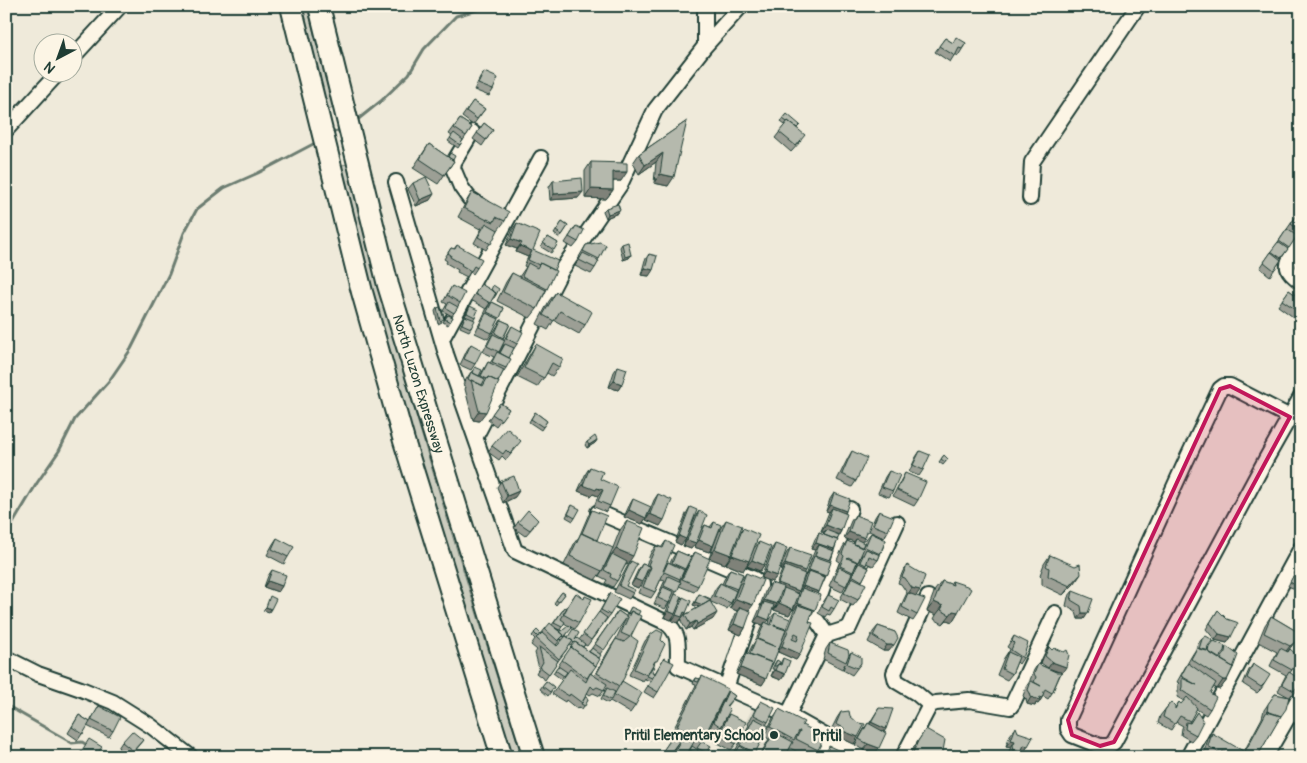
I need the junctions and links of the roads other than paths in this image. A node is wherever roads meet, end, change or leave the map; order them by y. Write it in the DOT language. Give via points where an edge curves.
graph roads {
  1 [pos="120,6"];
  2 [pos="291,6"];
  3 [pos="319,6"];
  4 [pos="330,6"];
  5 [pos="705,6"];
  6 [pos="741,6"];
  7 [pos="1138,6"];
  8 [pos="706,46"];
  9 [pos="82,47"];
  10 [pos="50,82"];
  11 [pos="344,106"];
  12 [pos="6,130"];
  13 [pos="472,132"];
  14 [pos="541,158"];
  15 [pos="396,182"];
  16 [pos="1030,198"];
  17 [pos="507,219"];
  18 [pos="1301,244"];
  19 [pos="1301,282"];
  20 [pos="442,339"];
  21 [pos="1301,397"];
  22 [pos="1290,417"];
  23 [pos="476,436"];
  24 [pos="850,508"];
  25 [pos="598,512"];
  26 [pos="898,523"];
  27 [pos="1301,548"];
  28 [pos="928,596"];
  29 [pos="1055,613"];
  30 [pos="826,635"];
  31 [pos="6,658"];
  32 [pos="726,688"];
  33 [pos="1301,694"];
  34 [pos="930,705"];
  35 [pos="1296,715"];
  36 [pos="788,716"];
  37 [pos="829,738"];
  38 [pos="192,757"];
  39 [pos="502,757"];
  40 [pos="534,757"];
  41 [pos="820,757"];
  42 [pos="863,757"];
  43 [pos="903,757"];
  44 [pos="1188,757"];
  45 [pos="1264,757"];
  1 -- 9 [label="street"];
  2 -- 39 [label="highway, North Luzon Expressway" via="362,292 404,441"];
  3 -- 11 [label="highway, North Luzon Expressway"];
  4 -- 11 [label="highway"];
  5 -- 8 [label="street"];
  6 -- 8 [label="street"];
  7 -- 16 [label="street" via="1032,162"];
  8 -- 23 [label="street" via="656,110 620,185 561,271"];
  10 -- 12 [label="street"];
  11 -- 40 [label="highway, North Luzon Expressway" via="388,285"];
  13 -- 17 [label="street" via="453,168 468,198"];
  14 -- 17 [label="street"];
  15 -- 20 [label="street"];
  17 -- 20 [label="street"];
  18 -- 19 [label="street" via="1289,260 1288,268"];
  20 -- 23 [label="street"];
  21 -- 22 [label="street"];
  22 -- 22 [label="street" via="1114,742 1100,746 1072,735 1068,720 1220,389 1230,386"];
  23 -- 32 [label="street" via="515,551 665,622 677,636 678,666"];
  24 -- 30 [label="street" via="813,615"];
  25 -- 32 [label="street" via="760,584"];
  26 -- 30 [label="street" via="849,628"];
  27 -- 44 [label="street"];
  28 -- 34 [label="street" via="894,672 896,681"];
  29 -- 34 [label="street" via="1010,707 969,700"];
  30 -- 36 [label="street"];
  31 -- 38 [label="street" via="38,674 113,702"];
  32 -- 36 [label="street"];
  33 -- 35 [label="street"];
  34 -- 43 [label="street"];
  35 -- 45 [label="street"];
  36 -- 37 [label="street"];
  37 -- 41 [label="street"];
  37 -- 42 [label="street"];
}
